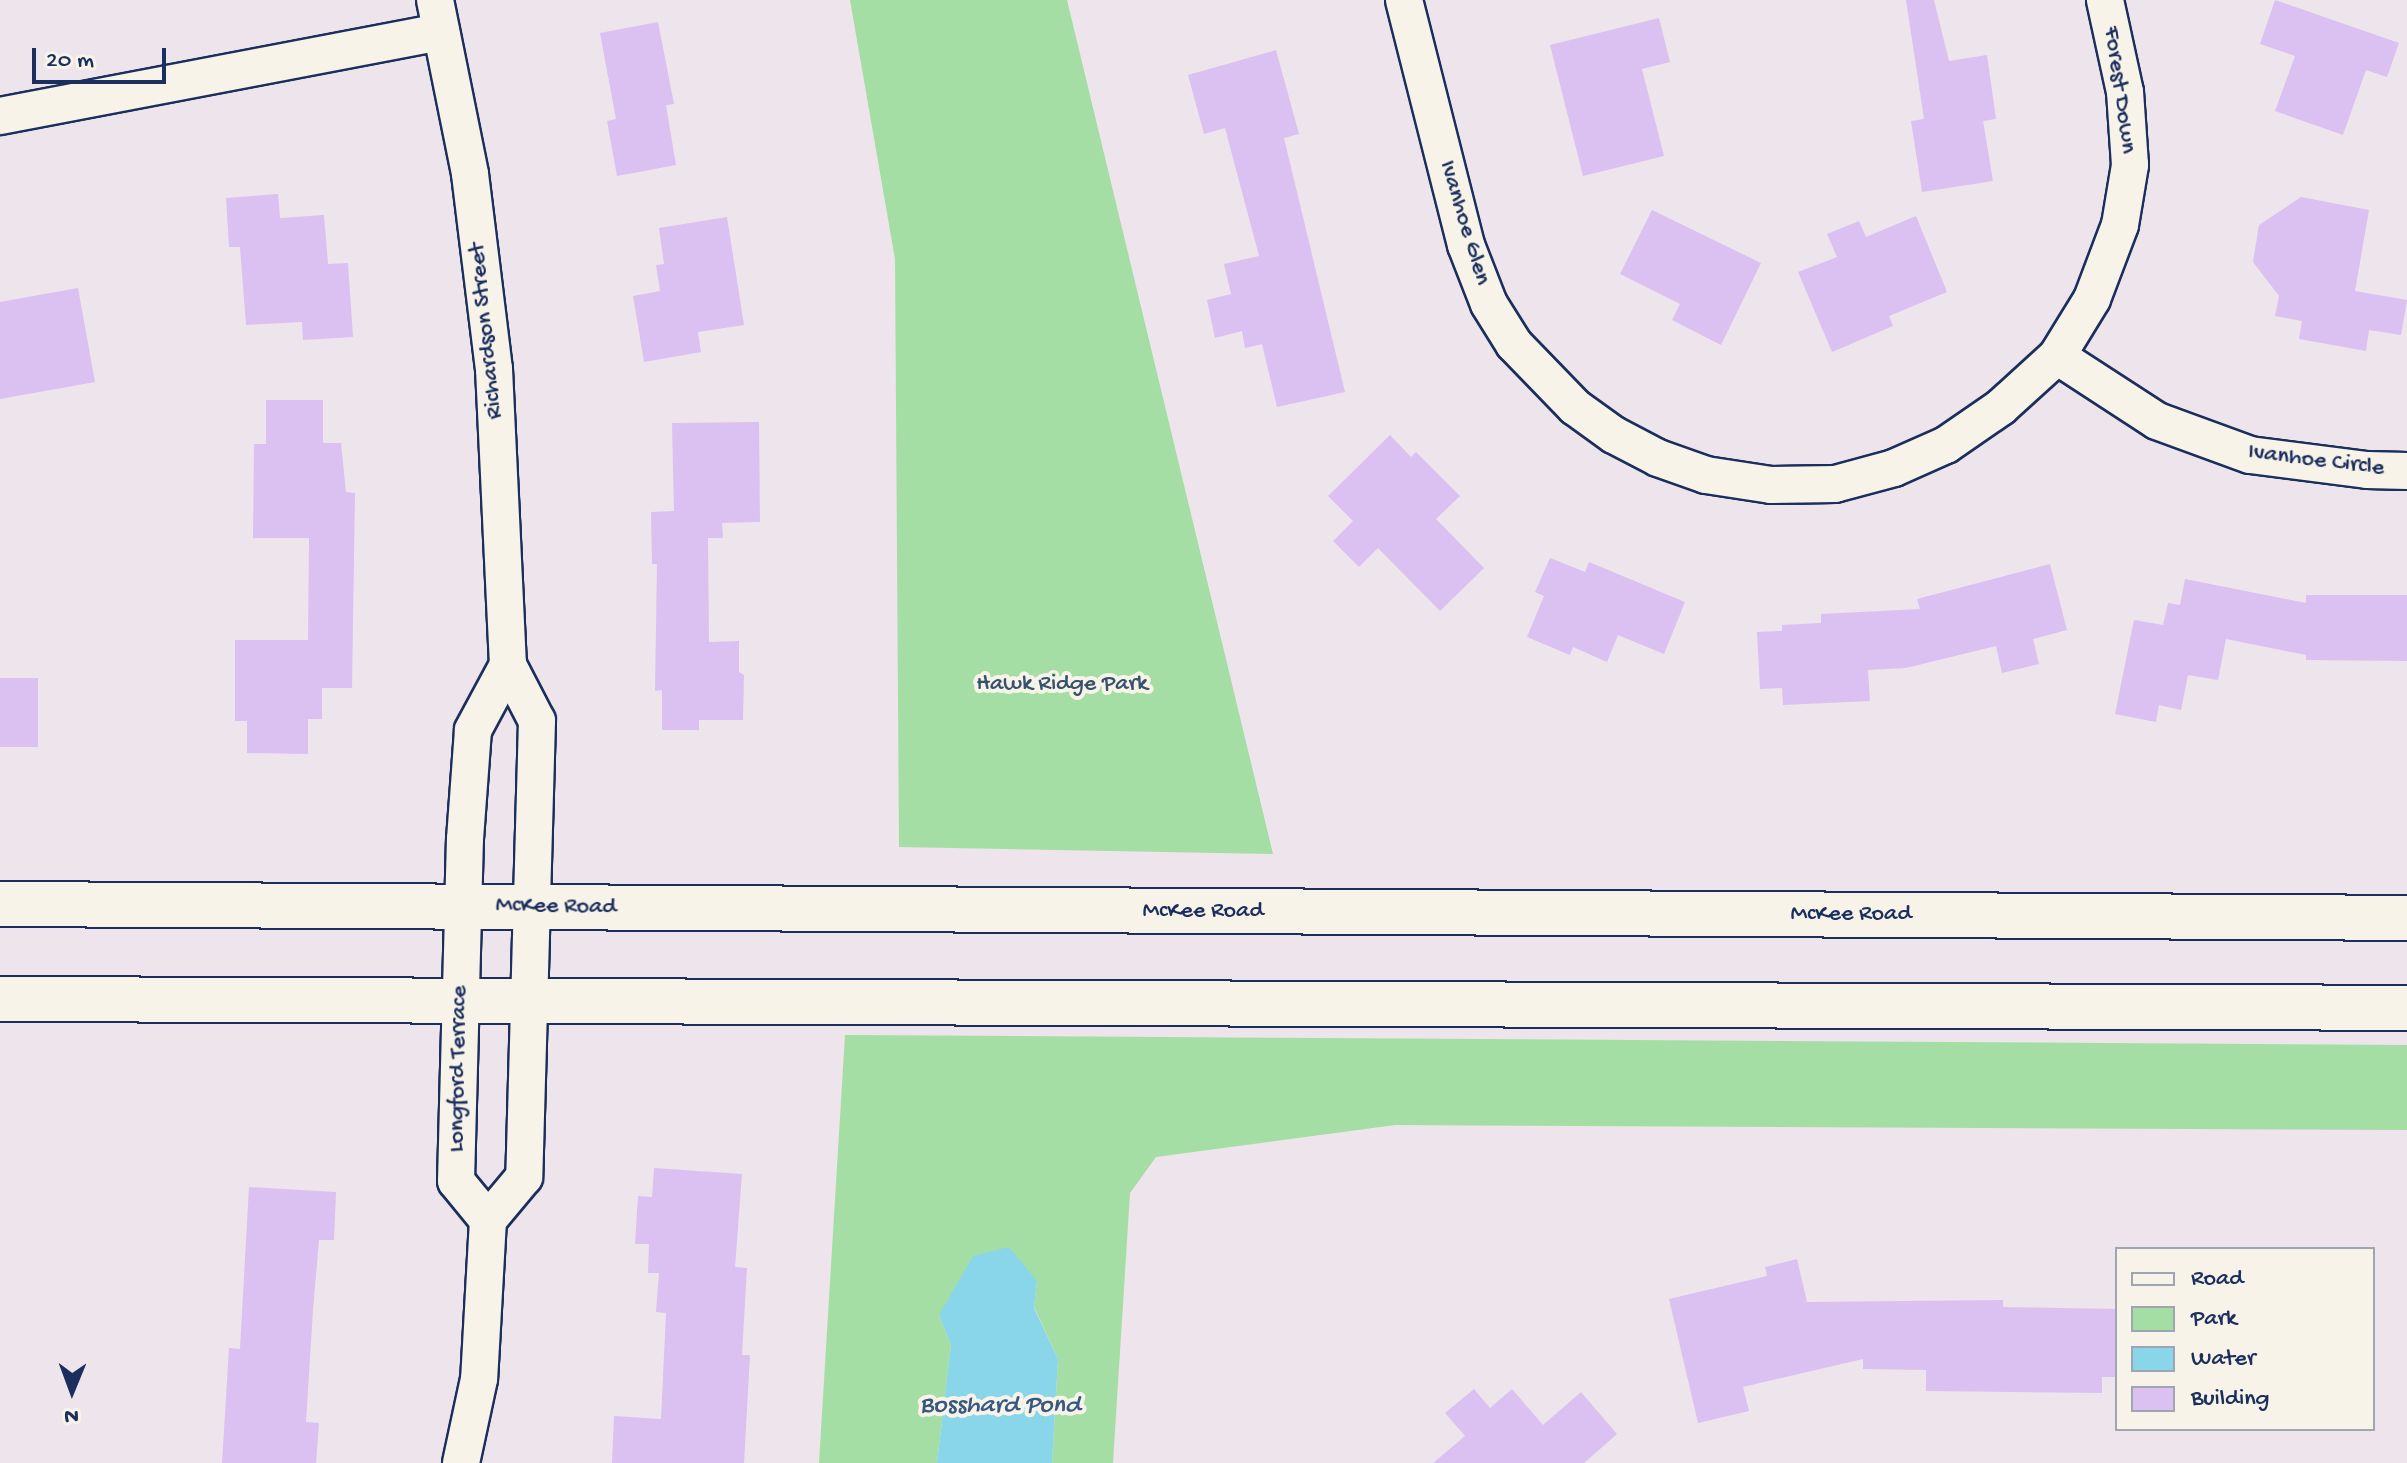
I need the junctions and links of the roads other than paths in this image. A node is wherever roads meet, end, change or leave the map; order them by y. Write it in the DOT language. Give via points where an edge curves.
graph roads {
  1 [pos="1404,0"];
  2 [pos="2105,0"];
  3 [pos="438,16"];
  4 [pos="0,116"];
  5 [pos="2057,356"];
  6 [pos="2407,471"];
  7 [pos="508,665"];
  8 [pos="0,904"];
  9 [pos="463,906"];
  10 [pos="532,908"];
  11 [pos="2407,918"];
  12 [pos="0,999"];
  13 [pos="459,1001"];
  14 [pos="528,1001"];
  15 [pos="2407,1008"];
  16 [pos="488,1220"];
  17 [pos="461,1463"];
  1 -- 5 [label="street, Ivanhoe Glen" via="1466,245 1489,304 1540,374 1614,435 1706,475 1771,485 1835,484 1894,468 1946,445 2001,407"];
  2 -- 5 [label="street, Forest Down" via="2125,92 2130,165 2120,225 2092,299"];
  3 -- 4 [label="street"];
  3 -- 7 [label="street, Richardson Street" via="470,174 494,369"];
  5 -- 6 [label="street, Ivanhoe Circle" via="2157,421 2250,455"];
  7 -- 9 [label="street" via="473,730"];
  7 -- 10 [label="street, Richardson Street" via="537,721"];
  8 -- 9 [label="main road, McKee Road"];
  9 -- 10 [label="main road, McKee Road"];
  9 -- 13 [label="street, Longford Terrace"];
  10 -- 11 [label="main road, McKee Road"];
  10 -- 14 [label="street, Richardson Street"];
  12 -- 13 [label="main road"];
  13 -- 14 [label="main road"];
  13 -- 16 [label="street, Longford Terrace" via="456,1181"];
  14 -- 15 [label="main road"];
  14 -- 16 [label="street" via="524,1177"];
  16 -- 17 [label="street" via="479,1379"];
}
